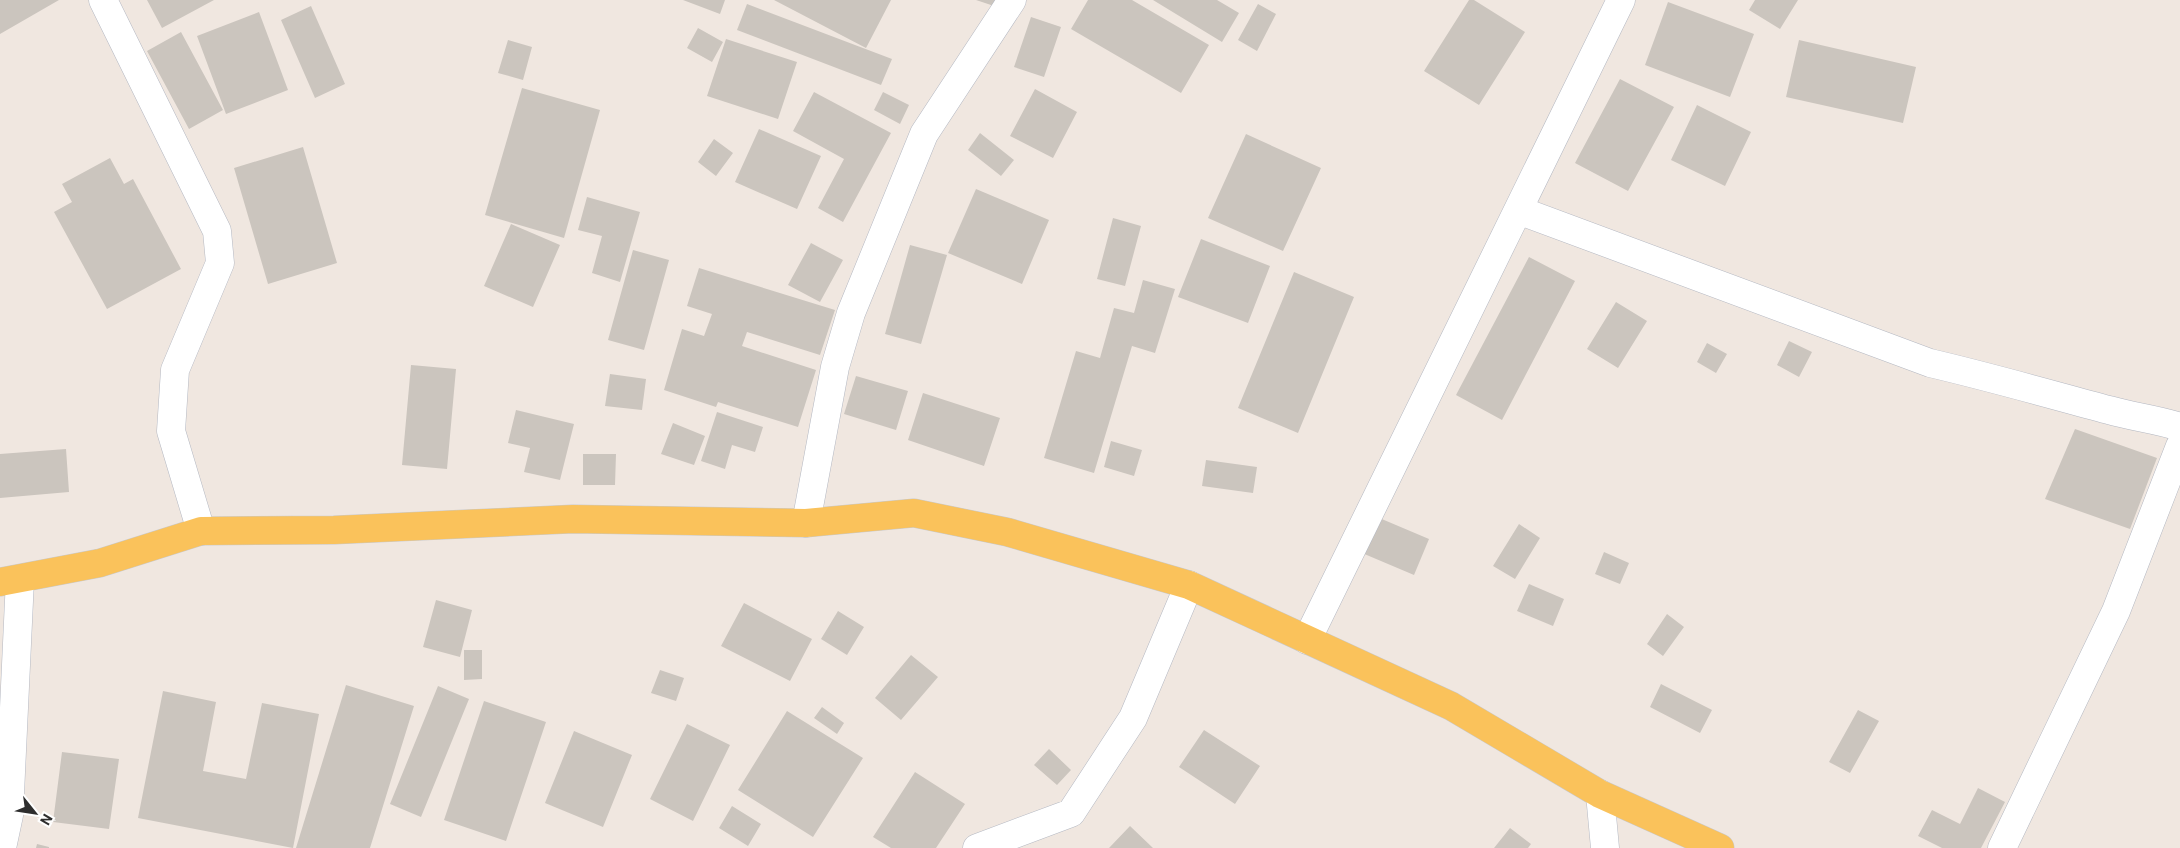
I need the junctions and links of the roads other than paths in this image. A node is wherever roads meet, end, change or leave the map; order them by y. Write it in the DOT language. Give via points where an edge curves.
graph roads {
  1 [pos="103,0"];
  2 [pos="1012,0"];
  3 [pos="1621,0"];
  4 [pos="1518,210"];
  5 [pos="2180,427"];
  6 [pos="2180,446"];
  7 [pos="806,523"];
  8 [pos="201,531"];
  9 [pos="10,580"];
  10 [pos="1189,585"];
  11 [pos="1308,640"];
  12 [pos="1600,794"];
  13 [pos="2,848"];
  14 [pos="977,848"];
  15 [pos="1605,848"];
  16 [pos="1720,848"];
  17 [pos="2002,848"];
  1 -- 8 [label="street" via="217,231 220,263 175,370 171,431"];
  2 -- 7 [label="street" via="924,134 851,313 835,367"];
  3 -- 4 [label="street"];
  4 -- 5 [label="street" via="1930,363"];
  4 -- 11 [label="street"];
  6 -- 17 [label="street" via="2116,611"];
  7 -- 8 [label="main road" via="573,519 334,530"];
  7 -- 10 [label="main road" via="914,513 1008,532"];
  8 -- 9 [label="main road" via="100,563"];
  9 -- 13 [label="street" via="9,815"];
  10 -- 11 [label="main road"];
  10 -- 14 [label="street" via="1133,718 1071,813"];
  11 -- 12 [label="main road" via="1451,706"];
  12 -- 15 [label="street"];
  12 -- 16 [label="main road"];
}
